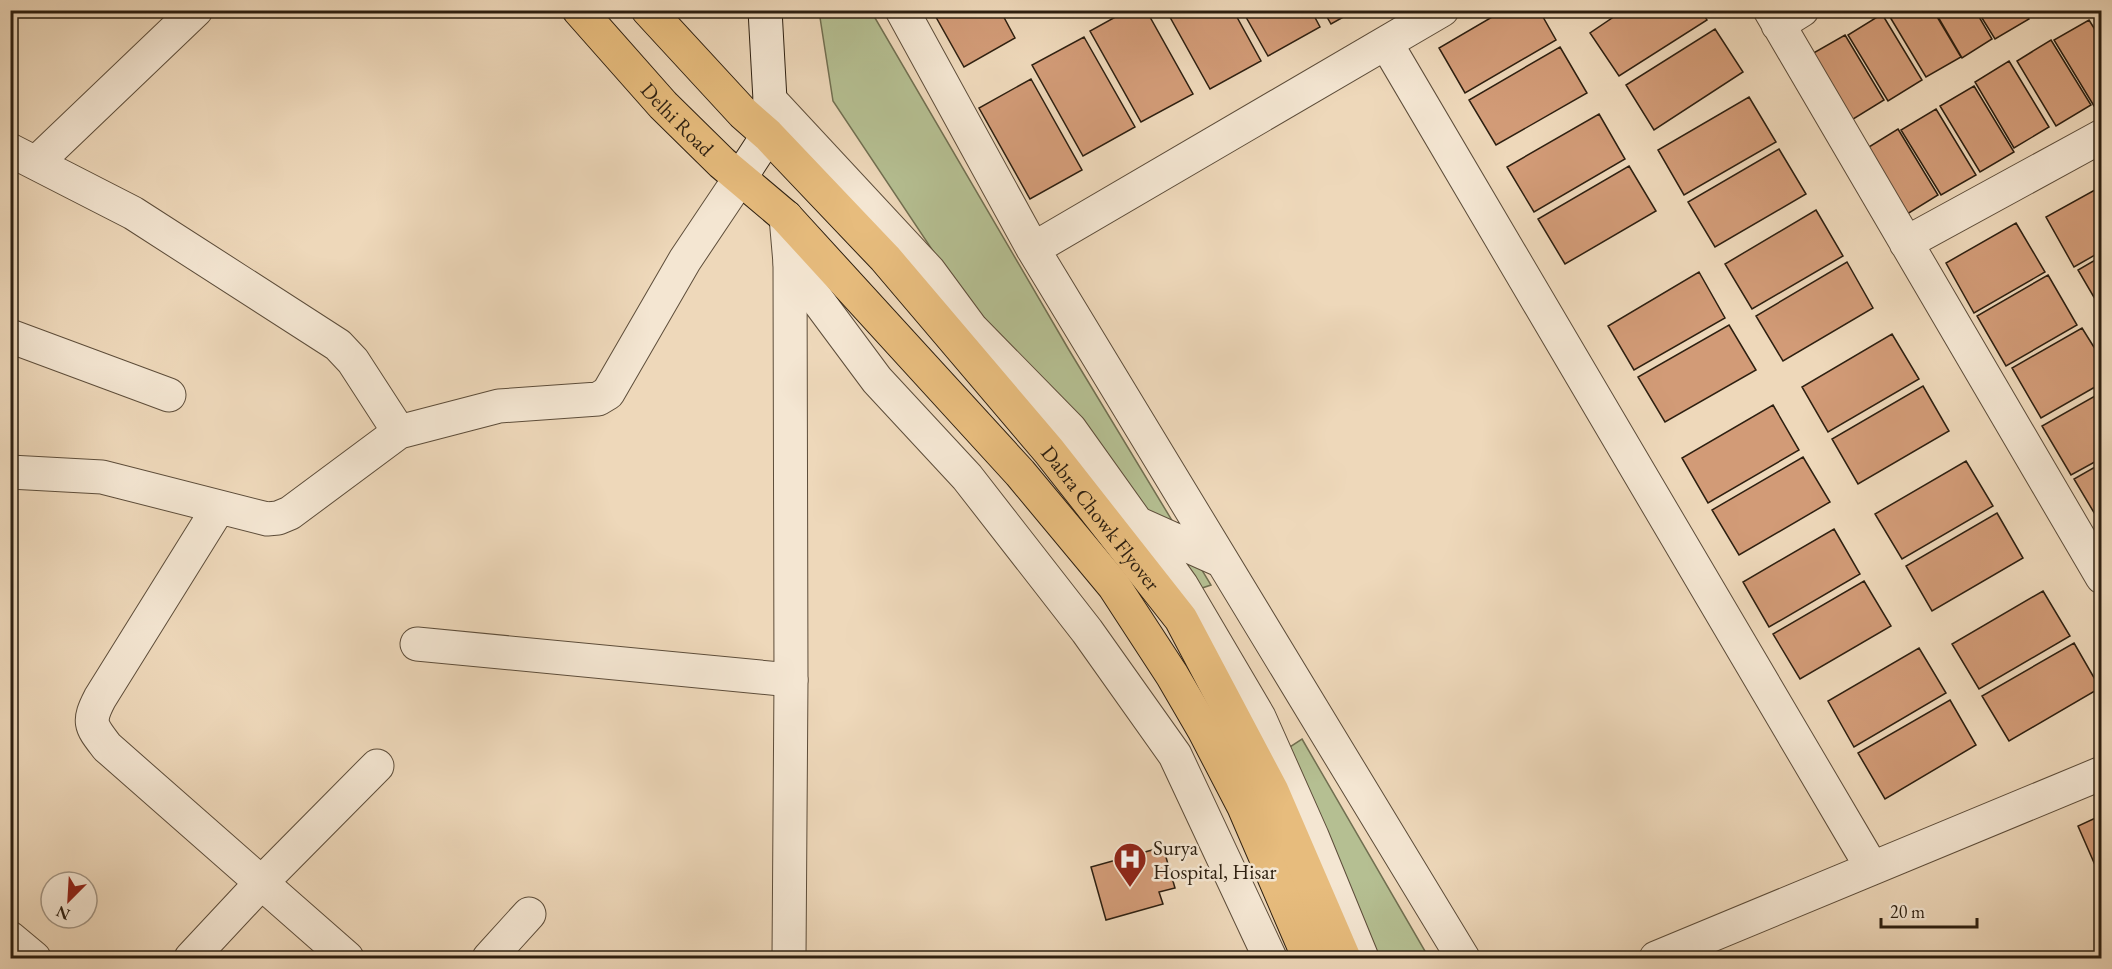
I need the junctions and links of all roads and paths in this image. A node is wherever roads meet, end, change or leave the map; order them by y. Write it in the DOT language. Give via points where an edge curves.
graph roads {
  1 [pos="196,10"];
  2 [pos="579,10"];
  3 [pos="648,10"];
  4 [pos="765,10"];
  5 [pos="902,10"];
  6 [pos="1442,10"];
  7 [pos="1783,15"];
  8 [pos="1386,43"];
  9 [pos="770,100"];
  10 [pos="768,135"];
  11 [pos="2102,136"];
  12 [pos="23,156"];
  13 [pos="740,178"];
  14 [pos="786,217"];
  15 [pos="1906,243"];
  16 [pos="1033,249"];
  17 [pos="790,263"];
  18 [pos="10,336"];
  19 [pos="169,395"];
  20 [pos="399,432"];
  21 [pos="10,472"];
  22 [pos="219,507"];
  23 [pos="1136,522"];
  24 [pos="1222,561"];
  25 [pos="2102,577"];
  26 [pos="417,644"];
  27 [pos="792,680"];
  28 [pos="377,766"];
  29 [pos="2102,773"];
  30 [pos="1872,868"];
  31 [pos="262,882"];
  32 [pos="529,914"];
  33 [pos="10,938"];
  34 [pos="34,958"];
  35 [pos="191,958"];
  36 [pos="346,958"];
  37 [pos="489,958"];
  38 [pos="789,958"];
  39 [pos="1270,958"];
  40 [pos="1309,958"];
  41 [pos="1344,958"];
  42 [pos="1362,958"];
  43 [pos="1463,958"];
  44 [pos="1656,958"];
  1 -- 12 [label="street"];
  2 -- 13 [label="main road, Delhi Road" via="663,105"];
  3 -- 10 [label="main road"];
  4 -- 9 [label="street"];
  5 -- 16 [label="street"];
  6 -- 8 [label="street"];
  7 -- 15 [label="street"];
  8 -- 16 [label="street"];
  8 -- 30 [label="street"];
  9 -- 10 [label="street"];
  9 -- 23 [label="street" via="929,271 971,328 1070,429"];
  10 -- 13 [label="street"];
  10 -- 41 [label="main road, Dabra Chowk Flyover" via="885,258 1050,451 1181,619 1272,791"];
  11 -- 15 [label="street"];
  12 -- 20 [label="street" via="133,213 338,345 353,361"];
  13 -- 14 [label="main road, Delhi Road"];
  13 -- 20 [label="street" via="685,260 603,397 499,406"];
  14 -- 17 [label="street"];
  14 -- 40 [label="main road, Dabra Chowk Flyover" via="1020,472 1113,586 1204,730 1244,807"];
  15 -- 25 [label="street"];
  16 -- 24 [label="street"];
  17 -- 27 [label="street"];
  17 -- 39 [label="street" via="877,380 967,477 1087,631 1175,755"];
  18 -- 19 [label="street"];
  20 -- 22 [label="street" via="290,513 267,519"];
  21 -- 22 [label="street" via="102,477"];
  22 -- 31 [label="street" via="90,718 107,747"];
  23 -- 24 [label="street"];
  23 -- 42 [label="street" via="1182,586 1259,717"];
  24 -- 43 [label="street"];
  26 -- 27 [label="street"];
  27 -- 38 [label="street"];
  28 -- 31 [label="street"];
  29 -- 30 [label="street"];
  30 -- 44 [label="street"];
  31 -- 35 [label="street"];
  31 -- 36 [label="street"];
  32 -- 37 [label="street"];
  33 -- 34 [label="street"];
}
